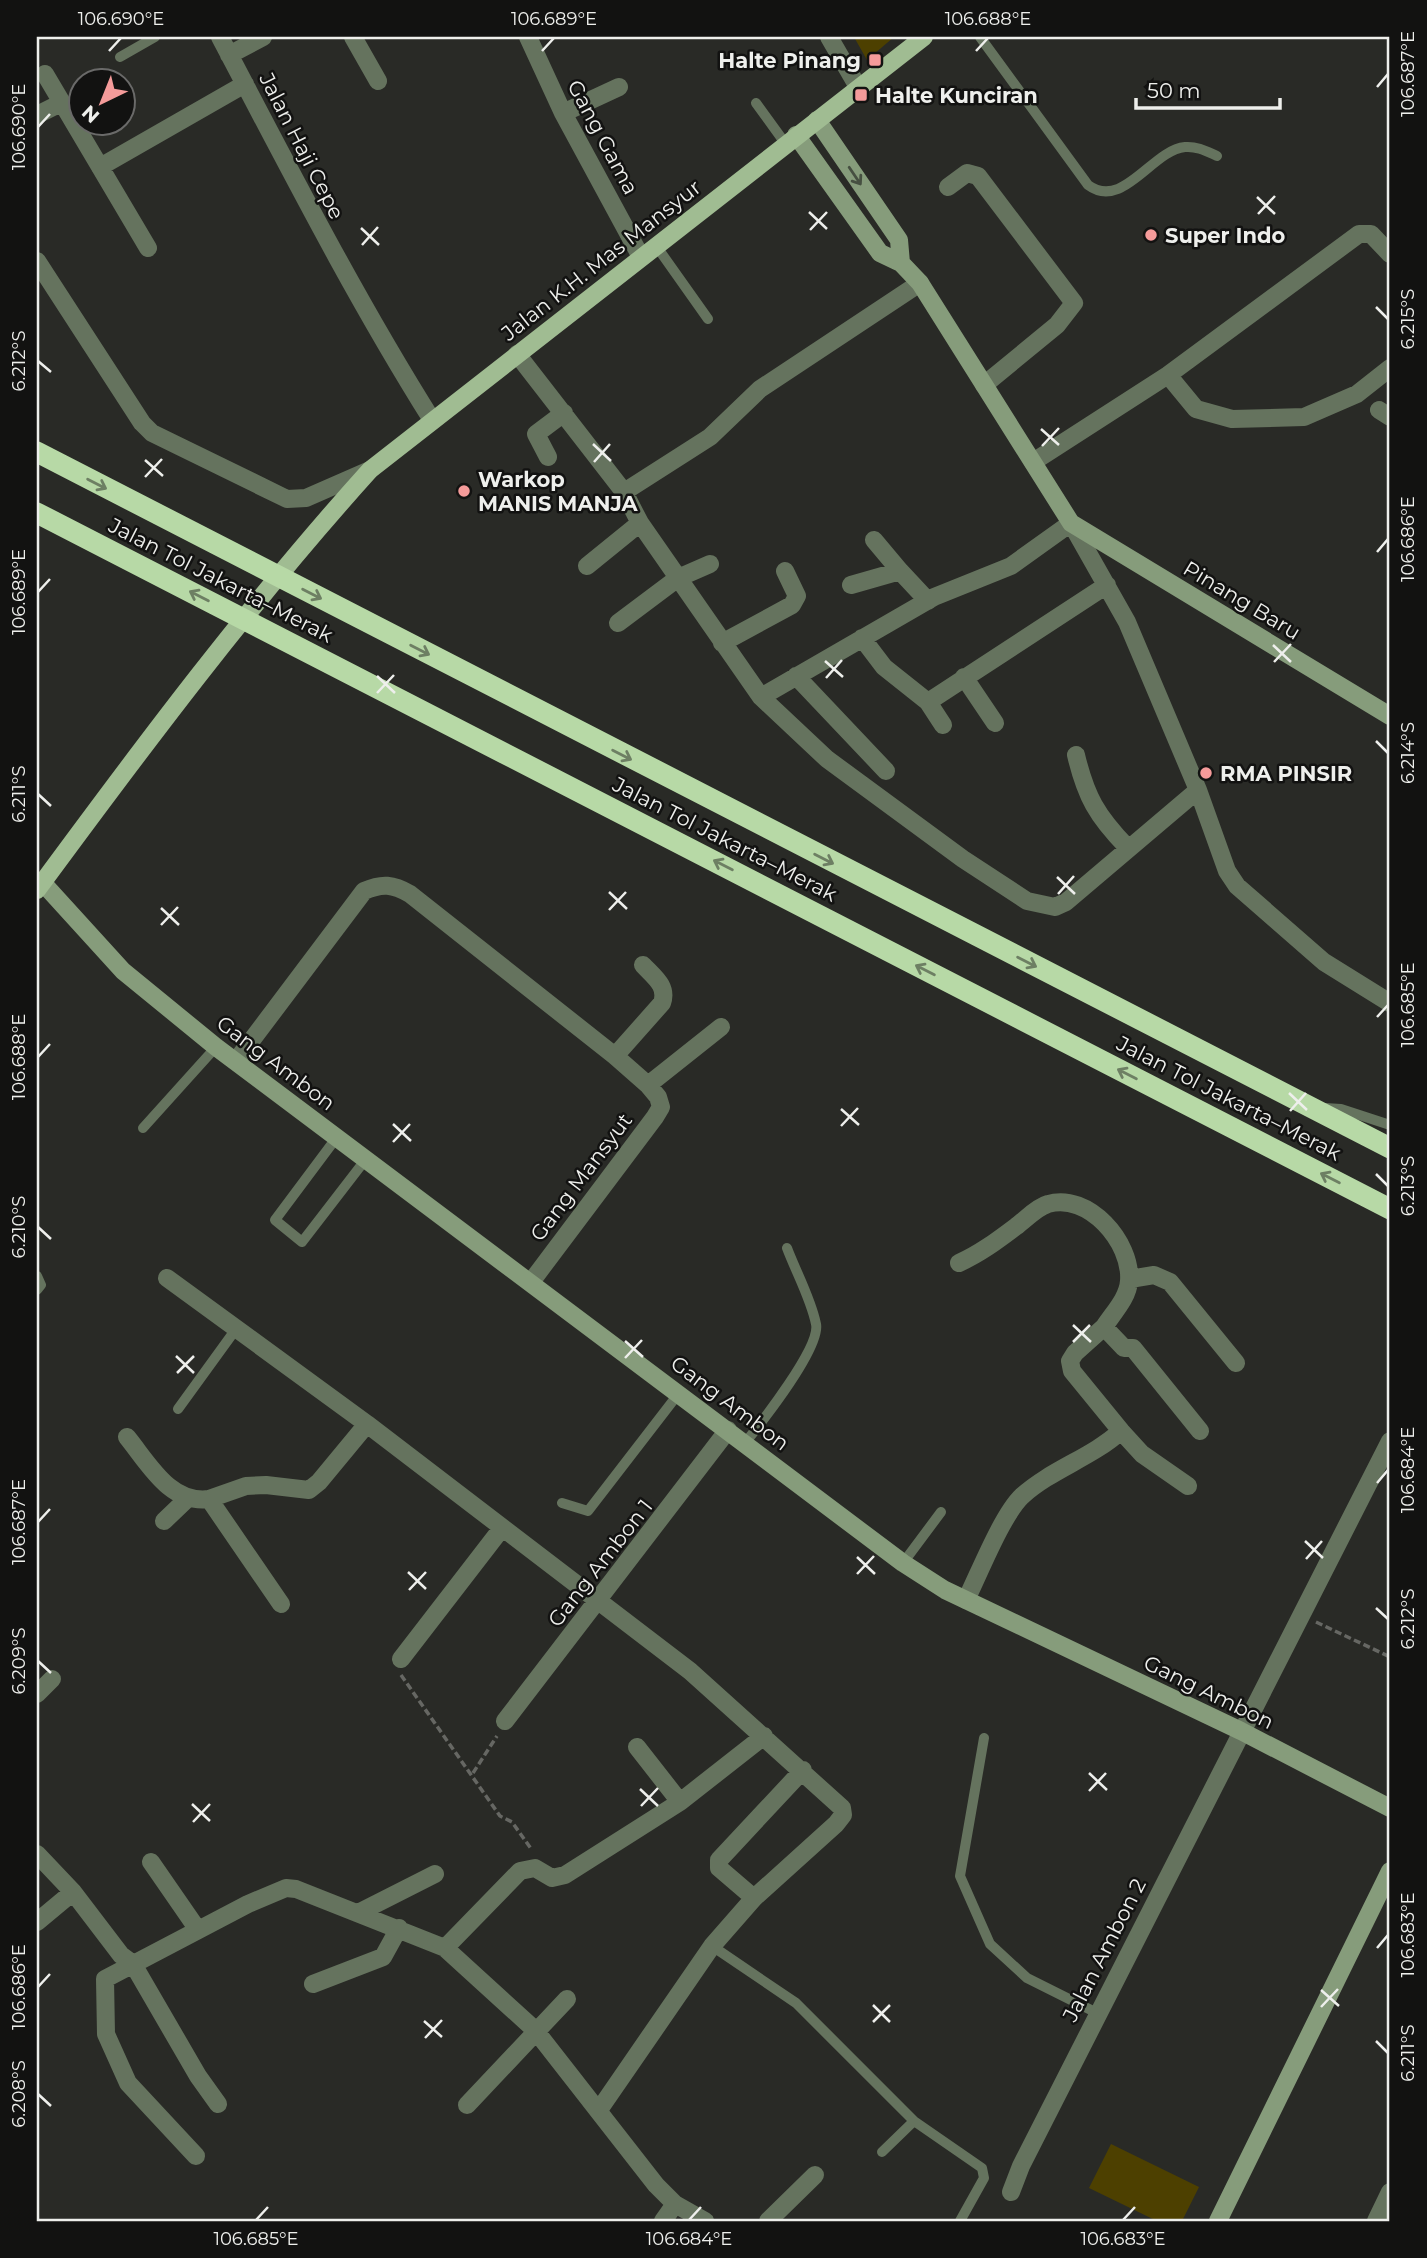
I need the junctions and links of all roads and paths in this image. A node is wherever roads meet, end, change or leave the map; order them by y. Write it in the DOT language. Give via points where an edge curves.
graph roads {
  1 [pos="155,37"];
  2 [pos="220,37"];
  3 [pos="263,37"];
  4 [pos="354,37"];
  5 [pos="527,37"];
  6 [pos="829,37"];
  7 [pos="924,37"];
  8 [pos="981,37"];
  9 [pos="229,55"];
  10 [pos="120,57"];
  11 [pos="45,74"];
  12 [pos="378,81"];
  13 [pos="245,84"];
  14 [pos="858,86"];
  15 [pos="619,87"];
  16 [pos="61,103"];
  17 [pos="756,103"];
  18 [pos="563,113"];
  19 [pos="37,115"];
  20 [pos="817,120"];
  21 [pos="791,139"];
  22 [pos="1217,156"];
  23 [pos="100,167"];
  24 [pos="948,187"];
  25 [pos="657,247"];
  26 [pos="148,248"];
  27 [pos="1390,254"];
  28 [pos="641,257"];
  29 [pos="37,261"];
  30 [pos="901,263"];
  31 [pos="920,283"];
  32 [pos="708,319"];
  33 [pos="517,354"];
  34 [pos="1390,368"];
  35 [pos="1168,375"];
  36 [pos="984,385"];
  37 [pos="564,413"];
  38 [pos="432,420"];
  39 [pos="37,452"];
  40 [pos="548,457"];
  41 [pos="1033,462"];
  42 [pos="370,470"];
  43 [pos="624,492"];
  44 [pos="37,513"];
  45 [pos="640,523"];
  46 [pos="1071,523"];
  47 [pos="874,540"];
  48 [pos="710,564"];
  49 [pos="587,566"];
  50 [pos="785,571"];
  51 [pos="900,571"];
  52 [pos="678,578"];
  53 [pos="851,585"];
  54 [pos="1107,585"];
  55 [pos="928,601"];
  56 [pos="618,623"];
  57 [pos="862,638"];
  58 [pos="722,642"];
  59 [pos="796,676"];
  60 [pos="964,677"];
  61 [pos="761,697"];
  62 [pos="928,702"];
  63 [pos="1390,716"];
  64 [pos="995,723"];
  65 [pos="943,725"];
  66 [pos="1076,755"];
  67 [pos="886,771"];
  68 [pos="1198,790"];
  69 [pos="1127,847"];
  70 [pos="40,886"];
  71 [pos="643,965"];
  72 [pos="1390,1003"];
  73 [pos="721,1027"];
  74 [pos="216,1046"];
  75 [pos="615,1056"];
  76 [pos="236,1061"];
  77 [pos="648,1085"];
  78 [pos="1312,1107"];
  79 [pos="1390,1125"];
  80 [pos="143,1128"];
  81 [pos="337,1137"];
  82 [pos="1390,1149"];
  83 [pos="366,1159"];
  84 [pos="1390,1209"];
  85 [pos="787,1248"];
  86 [pos="959,1263"];
  87 [pos="37,1276"];
  88 [pos="167,1278"];
  89 [pos="1130,1279"];
  90 [pos="531,1282"];
  91 [pos="37,1290"];
  92 [pos="1104,1327"];
  93 [pos="236,1329"];
  94 [pos="1236,1363"];
  95 [pos="679,1393"];
  96 [pos="178,1409"];
  97 [pos="367,1424"];
  98 [pos="728,1430"];
  99 [pos="1121,1431"];
  100 [pos="1200,1432"];
  101 [pos="127,1437"];
  102 [pos="1390,1441"];
  103 [pos="745,1443"];
  104 [pos="1188,1486"];
  105 [pos="187,1499"];
  106 [pos="209,1499"];
  107 [pos="562,1503"];
  108 [pos="941,1511"];
  109 [pos="164,1521"];
  110 [pos="502,1528"];
  111 [pos="903,1563"];
  112 [pos="966,1600"];
  113 [pos="599,1602"];
  114 [pos="281,1604"];
  115 [pos="1302,1615"];
  116 [pos="1390,1657"];
  117 [pos="401,1659"];
  118 [pos="52,1679"];
  119 [pos="37,1694"];
  120 [pos="505,1721"];
  121 [pos="1241,1731"];
  122 [pos="764,1736"];
  123 [pos="984,1738"];
  124 [pos="637,1747"];
  125 [pos="803,1770"];
  126 [pos="473,1773"];
  127 [pos="680,1802"];
  128 [pos="1390,1808"];
  129 [pos="37,1854"];
  130 [pos="151,1862"];
  131 [pos="1390,1871"];
  132 [pos="435,1874"];
  133 [pos="552,1878"];
  134 [pos="73,1892"];
  135 [pos="754,1898"];
  136 [pos="358,1913"];
  137 [pos="37,1922"];
  138 [pos="399,1928"];
  139 [pos="198,1930"];
  140 [pos="712,1947"];
  141 [pos="445,1948"];
  142 [pos="133,1964"];
  143 [pos="313,1984"];
  144 [pos="567,1999"];
  145 [pos="1097,2013"];
  146 [pos="535,2030"];
  147 [pos="219,2104"];
  148 [pos="467,2105"];
  149 [pos="598,2110"];
  150 [pos="914,2122"];
  151 [pos="882,2152"];
  152 [pos="196,2156"];
  153 [pos="815,2175"];
  154 [pos="1011,2192"];
  155 [pos="1390,2192"];
  156 [pos="675,2204"];
  157 [pos="663,2221"];
  158 [pos="705,2221"];
  159 [pos="768,2221"];
  160 [pos="960,2221"];
  161 [pos="1218,2221"];
  162 [pos="1376,2221"];
  1 -- 10 [label="lane"];
  2 -- 9 [label="street, Jalan Haji Cepe"];
  3 -- 9 [label="street"];
  4 -- 12 [label="street"];
  5 -- 18 [label="street, Gang Gama"];
  6 -- 14 [label="street"];
  7 -- 14 [label="main road, Jalan K.H. Mas Mansyur"];
  8 -- 22 [label="lane" via="1088,185 1098,192 1112,192 1181,147 1196,147"];
  9 -- 13 [label="street, Jalan Haji Cepe"];
  11 -- 16 [label="street"];
  13 -- 23 [label="street"];
  13 -- 38 [label="street, Jalan Haji Cepe" via="323,235"];
  14 -- 20 [label="main road, Jalan K.H. Mas Mansyur"];
  15 -- 18 [label="street"];
  16 -- 19 [label="street"];
  16 -- 23 [label="street"];
  17 -- 21 [label="lane"];
  18 -- 28 [label="street, Gang Gama"];
  20 -- 21 [label="main road, Jalan K.H. Mas Mansyur"];
  20 -- 30 [label="street, one-way" via="899,240"];
  21 -- 25 [label="main road, Jalan K.H. Mas Mansyur"];
  21 -- 30 [label="street" via="880,253"];
  23 -- 26 [label="street"];
  24 -- 36 [label="street" via="967,173 978,176 1074,303 1056,325"];
  25 -- 28 [label="main road, Jalan K.H. Mas Mansyur"];
  25 -- 32 [label="lane"];
  27 -- 35 [label="street" via="1371,234 1359,234"];
  28 -- 33 [label="main road, Jalan K.H. Mas Mansyur"];
  29 -- 42 [label="street" via="152,433 287,499 306,498"];
  30 -- 31 [label="street"];
  31 -- 36 [label="street"];
  31 -- 43 [label="street" via="760,389 710,437"];
  33 -- 37 [label="street"];
  33 -- 38 [label="main road, Jalan K.H. Mas Mansyur"];
  34 -- 35 [label="street" via="1357,394 1304,417 1232,419 1196,409"];
  35 -- 41 [label="street"];
  36 -- 41 [label="street"];
  37 -- 40 [label="street" via="536,434"];
  37 -- 43 [label="street"];
  38 -- 42 [label="main road, Jalan K.H. Mas Mansyur"];
  39 -- 78 [label="highway, Jalan Tol Jakarta–Merak, one-way"];
  41 -- 46 [label="street"];
  42 -- 70 [label="main road, Jalan K.H. Mas Mansyur" via="192,684"];
  43 -- 45 [label="street"];
  84 -- 44 [label="highway, Jalan Tol Jakarta–Merak, one-way"];
  45 -- 49 [label="street"];
  45 -- 52 [label="street"];
  46 -- 54 [label="street"];
  46 -- 55 [label="street" via="1011,566"];
  46 -- 63 [label="street, Pinang Baru"];
  47 -- 51 [label="street"];
  48 -- 52 [label="street"];
  50 -- 58 [label="street" via="797,596 792,605"];
  51 -- 53 [label="street"];
  51 -- 55 [label="street"];
  52 -- 56 [label="street"];
  52 -- 58 [label="street"];
  54 -- 60 [label="street"];
  54 -- 68 [label="street"];
  55 -- 57 [label="street"];
  57 -- 59 [label="street"];
  57 -- 62 [label="street" via="884,667"];
  58 -- 61 [label="street"];
  59 -- 61 [label="street"];
  59 -- 67 [label="street"];
  60 -- 62 [label="street"];
  60 -- 64 [label="street"];
  61 -- 69 [label="street" via="827,759 1027,901 1055,906 1066,902"];
  62 -- 65 [label="street"];
  66 -- 69 [label="street" via="1085,793 1103,822"];
  68 -- 69 [label="street"];
  68 -- 72 [label="street" via="1227,871 1237,886 1324,962"];
  70 -- 74 [label="street, Gang Ambon" via="123,971"];
  71 -- 75 [label="street" via="665,995"];
  73 -- 77 [label="street"];
  74 -- 76 [label="street, Gang Ambon"];
  74 -- 80 [label="lane"];
  75 -- 76 [label="street" via="410,894 395,885 378,885 364,891"];
  75 -- 77 [label="street"];
  76 -- 81 [label="street, Gang Ambon"];
  77 -- 90 [label="street, Gang Mansyut" via="661,1107"];
  78 -- 79 [label="lane" via="1341,1109"];
  78 -- 82 [label="highway, Jalan Tol Jakarta–Merak"];
  81 -- 83 [label="street, Gang Ambon"];
  81 -- 83 [label="lane" via="275,1220 302,1242"];
  83 -- 90 [label="street, Gang Ambon"];
  85 -- 103 [label="lane" via="817,1326 814,1342"];
  86 -- 89 [label="street" via="982,1252 1046,1204 1071,1200 1093,1213 1115,1236 1128,1262"];
  87 -- 91 [label="lane" via="41,1285"];
  88 -- 93 [label="street"];
  89 -- 92 [label="street" via="1128,1291"];
  89 -- 94 [label="street" via="1154,1275 1170,1282"];
  90 -- 95 [label="street, Gang Ambon"];
  92 -- 99 [label="street" via="1070,1361 1072,1371"];
  92 -- 100 [label="street" via="1124,1348 1133,1348"];
  93 -- 96 [label="lane"];
  93 -- 97 [label="street"];
  95 -- 98 [label="street, Gang Ambon"];
  95 -- 107 [label="lane" via="588,1510"];
  97 -- 106 [label="street" via="309,1490 246,1486"];
  97 -- 110 [label="street"];
  98 -- 103 [label="street, Gang Ambon"];
  98 -- 113 [label="street, Gang Ambon 1"];
  99 -- 104 [label="street" via="1142,1454"];
  99 -- 112 [label="street" via="1020,1498"];
  101 -- 105 [label="street" via="172,1491"];
  102 -- 115 [label="street, Jalan Ambon 2"];
  103 -- 111 [label="street, Gang Ambon"];
  105 -- 106 [label="street"];
  105 -- 109 [label="street"];
  106 -- 114 [label="street"];
  108 -- 111 [label="lane"];
  110 -- 113 [label="street"];
  110 -- 117 [label="street"];
  111 -- 112 [label="street, Gang Ambon"];
  112 -- 121 [label="street, Gang Ambon"];
  113 -- 120 [label="street, Gang Ambon 1"];
  113 -- 122 [label="street" via="690,1671"];
  115 -- 116 [label="path"];
  115 -- 121 [label="street, Jalan Ambon 2"];
  117 -- 126 [label="path" via="402,1679"];
  118 -- 119 [label="street"];
  120 -- 126 [label="path"];
  121 -- 128 [label="street, Gang Ambon"];
  121 -- 145 [label="street, Jalan Ambon 2"];
  122 -- 125 [label="street"];
  122 -- 127 [label="street"];
  123 -- 145 [label="lane" via="960,1876 990,1944 1027,1978"];
  124 -- 127 [label="street"];
  125 -- 135 [label="street" via="719,1860 719,1868"];
  125 -- 135 [label="street" via="831,1795 843,1815"];
  126 -- 133 [label="path" via="500,1816 512,1822"];
  127 -- 133 [label="street" via="565,1875"];
  129 -- 134 [label="street"];
  130 -- 139 [label="street"];
  131 -- 161 [label="street"];
  132 -- 136 [label="street"];
  133 -- 141 [label="street" via="535,1868 520,1871"];
  134 -- 137 [label="street"];
  134 -- 142 [label="street"];
  135 -- 140 [label="street"];
  136 -- 138 [label="street"];
  136 -- 139 [label="street" via="286,1888"];
  138 -- 141 [label="street"];
  138 -- 143 [label="street" via="383,1957"];
  139 -- 142 [label="street"];
  140 -- 149 [label="street"];
  140 -- 150 [label="lane" via="796,2003"];
  141 -- 146 [label="street"];
  142 -- 147 [label="street"];
  142 -- 152 [label="street" via="105,1979 106,2034 128,2083"];
  144 -- 146 [label="street"];
  145 -- 154 [label="street, Jalan Ambon 2"];
  146 -- 148 [label="street"];
  146 -- 149 [label="street"];
  149 -- 156 [label="street"];
  150 -- 151 [label="lane"];
  150 -- 160 [label="lane" via="982,2168 984,2178"];
  153 -- 159 [label="street"];
  155 -- 162 [label="street"];
  156 -- 157 [label="street"];
  156 -- 158 [label="street"];
}
